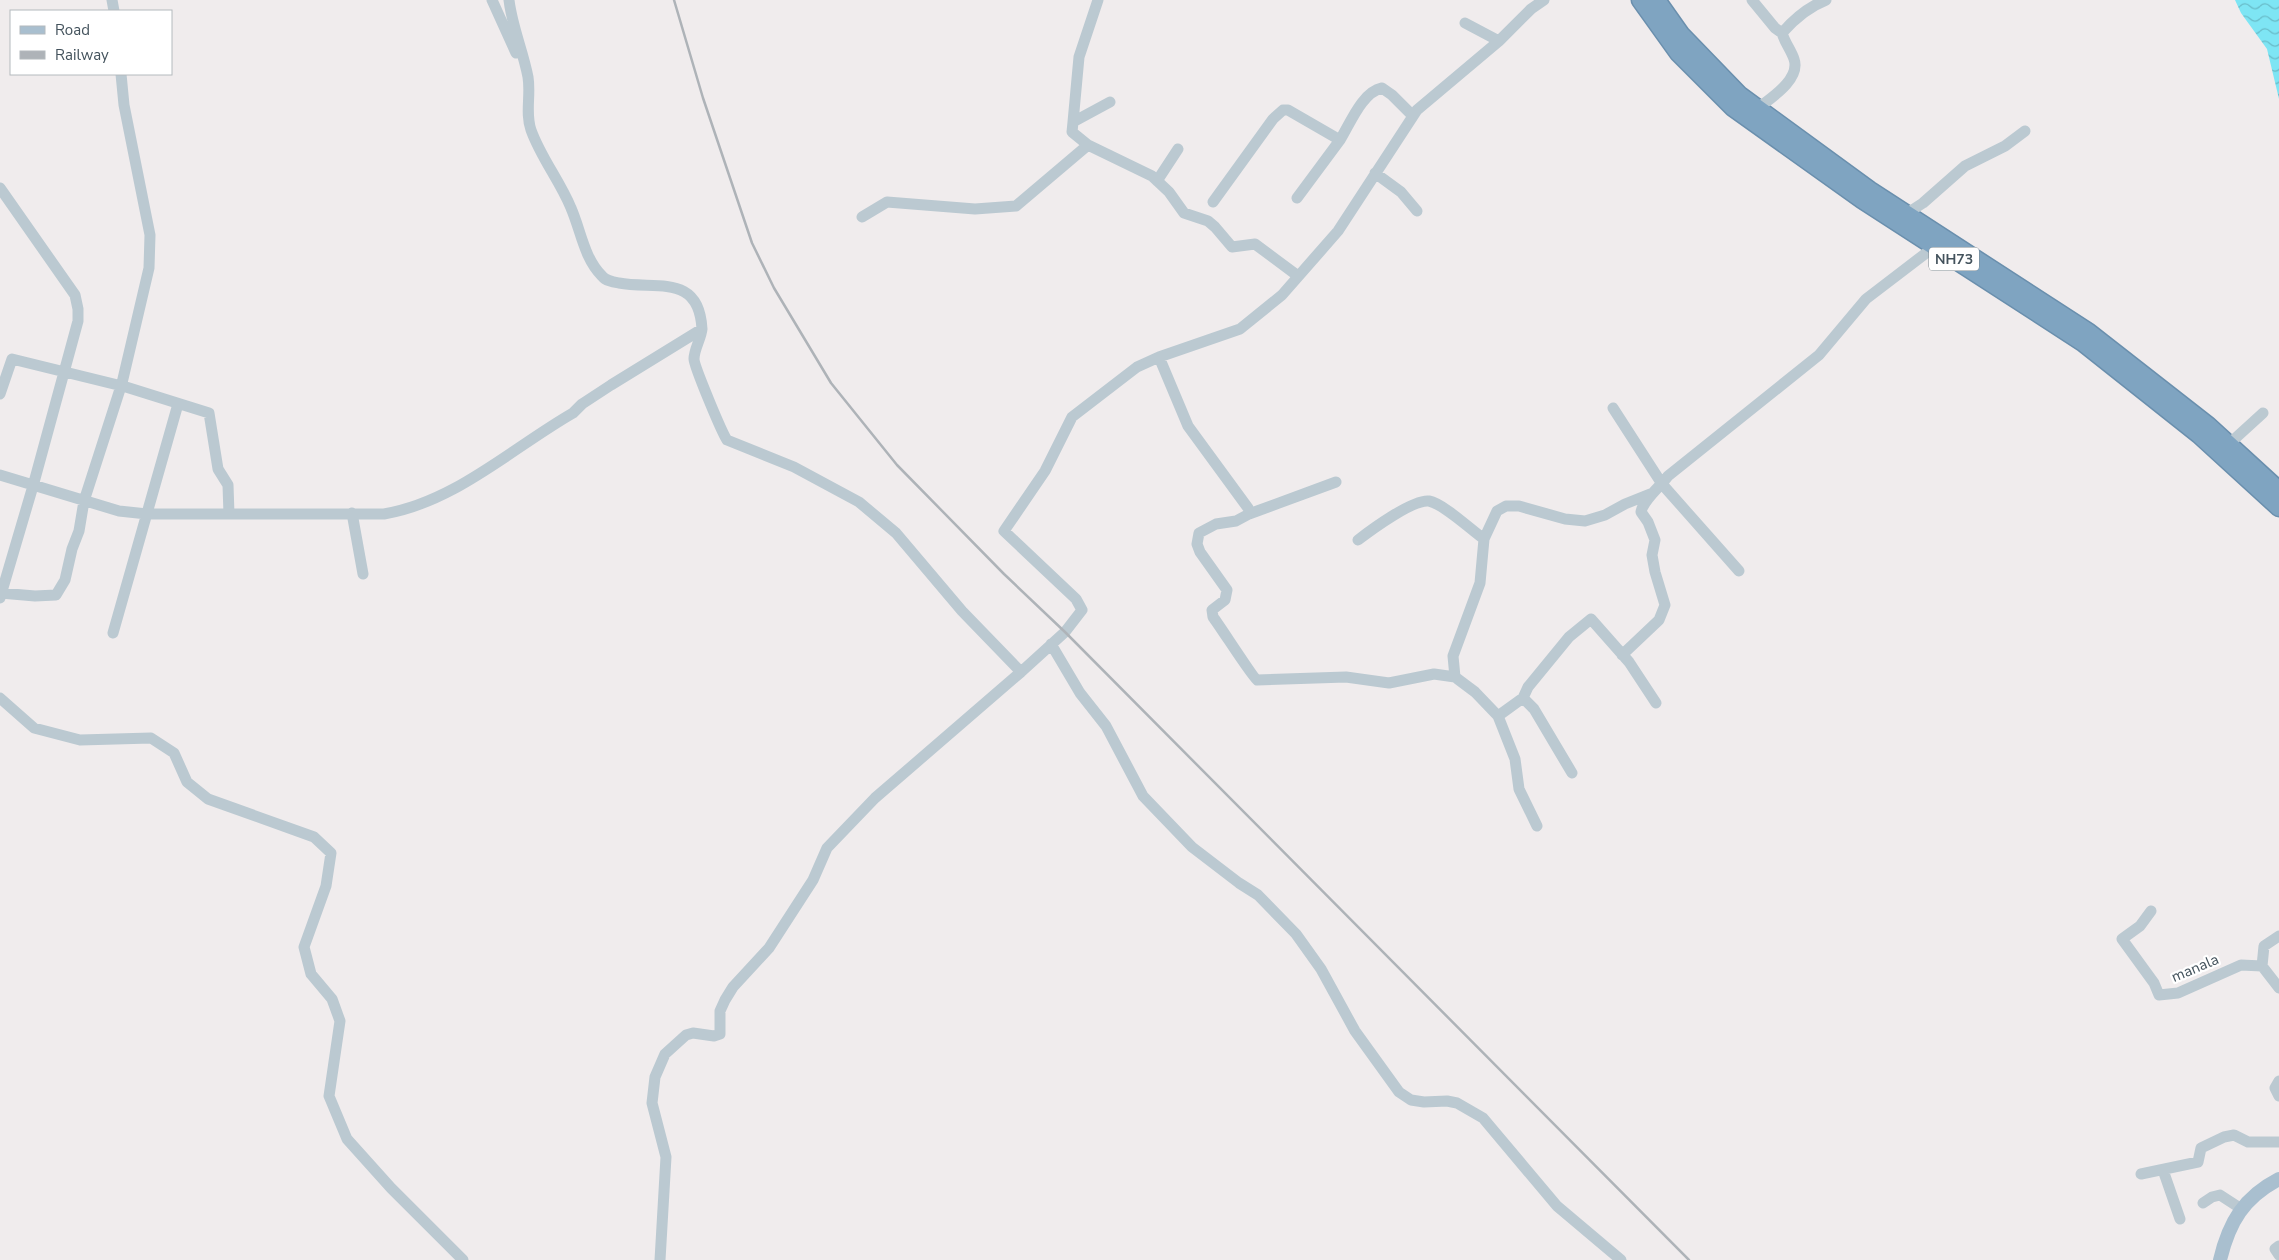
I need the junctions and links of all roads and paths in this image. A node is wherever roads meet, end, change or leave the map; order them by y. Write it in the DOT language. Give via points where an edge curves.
graph roads {
  1 [pos="492,0"];
  2 [pos="509,0"];
  3 [pos="1098,0"];
  4 [pos="1544,0"];
  5 [pos="1640,0"];
  6 [pos="1657,0"];
  7 [pos="1752,0"];
  8 [pos="1826,0"];
  9 [pos="1465,23"];
  10 [pos="1782,34"];
  11 [pos="1499,41"];
  12 [pos="121,75"];
  13 [pos="527,75"];
  14 [pos="1110,102"];
  15 [pos="1758,108"];
  16 [pos="1413,116"];
  17 [pos="1073,122"];
  18 [pos="2025,131"];
  19 [pos="1340,140"];
  20 [pos="1088,145"];
  21 [pos="1178,149"];
  22 [pos="1375,173"];
  23 [pos="1157,181"];
  24 [pos="0,188"];
  25 [pos="1297,198"];
  26 [pos="1213,202"];
  27 [pos="1417,211"];
  28 [pos="1906,214"];
  29 [pos="862,217"];
  30 [pos="1934,247"];
  31 [pos="1298,276"];
  32 [pos="702,329"];
  33 [pos="1159,357"];
  34 [pos="64,371"];
  35 [pos="121,386"];
  36 [pos="0,394"];
  37 [pos="178,404"];
  38 [pos="1613,408"];
  39 [pos="2263,413"];
  40 [pos="2229,444"];
  41 [pos="0,475"];
  42 [pos="1336,482"];
  43 [pos="33,486"];
  44 [pos="1659,488"];
  45 [pos="2279,490"];
  46 [pos="84,501"];
  47 [pos="2279,508"];
  48 [pos="352,513"];
  49 [pos="146,514"];
  50 [pos="228,514"];
  51 [pos="1250,514"];
  52 [pos="1484,539"];
  53 [pos="1358,540"];
  54 [pos="1739,571"];
  55 [pos="363,574"];
  56 [pos="1,595"];
  57 [pos="113,633"];
  58 [pos="1051,644"];
  59 [pos="1622,655"];
  60 [pos="1021,672"];
  61 [pos="1455,677"];
  62 [pos="0,698"];
  63 [pos="1523,698"];
  64 [pos="1656,703"];
  65 [pos="1498,716"];
  66 [pos="1572,773"];
  67 [pos="1537,826"];
  68 [pos="2151,910"];
  69 [pos="2279,936"];
  70 [pos="2262,966"];
  71 [pos="2279,988"];
  72 [pos="2279,1081"];
  73 [pos="2279,1096"];
  74 [pos="2279,1142"];
  75 [pos="2163,1170"];
  76 [pos="2141,1174"];
  77 [pos="2279,1179"];
  78 [pos="2203,1203"];
  79 [pos="2240,1208"];
  80 [pos="2180,1219"];
  81 [pos="2279,1246"];
  82 [pos="2279,1255"];
  83 [pos="463,1260"];
  84 [pos="660,1260"];
  85 [pos="1621,1260"];
  86 [pos="2220,1260"];
  1 -- 13 [label="street"];
  2 -- 13 [label="street"];
  3 -- 17 [label="street" via="1079,57"];
  4 -- 11 [label="street"];
  5 -- 30 [label="highway, NH73" via="1678,52 1733,108"];
  6 -- 15 [label="highway, NH73" via="1681,34 1740,95"];
  7 -- 10 [label="street"];
  8 -- 10 [label="street" via="1813,5 1790,23"];
  9 -- 11 [label="street"];
  10 -- 15 [label="street" via="1795,60 1794,69 1783,86"];
  11 -- 16 [label="street"];
  12 -- 35 [label="street" via="150,235 149,268"];
  13 -- 32 [label="street" via="528,110 533,134 571,207 587,253 603,278 624,284 666,285 680,289 696,304 702,317"];
  14 -- 17 [label="street"];
  15 -- 28 [label="highway, NH73"];
  16 -- 19 [label="street" via="1382,88 1364,101"];
  16 -- 22 [label="street"];
  17 -- 20 [label="street" via="1072,132"];
  18 -- 28 [label="street" via="2005,146 1965,166"];
  19 -- 25 [label="street"];
  19 -- 26 [label="street" via="1283,110 1273,119"];
  20 -- 23 [label="street" via="1130,164"];
  20 -- 29 [label="street" via="1016,206 974,209 887,202"];
  21 -- 23 [label="street"];
  22 -- 27 [label="street" via="1402,192"];
  22 -- 31 [label="street" via="1338,231"];
  23 -- 31 [label="street" via="1184,213 1208,221 1232,247 1255,244"];
  24 -- 34 [label="street" via="75,295 78,321"];
  28 -- 40 [label="highway, NH73" via="2090,332"];
  30 -- 44 [label="street" via="1866,299 1818,355 1668,476"];
  30 -- 47 [label="highway, NH73" via="2083,343 2199,435"];
  31 -- 33 [label="street" via="1282,295 1240,329"];
  32 -- 48 [label="street" via="434,499 384,514"];
  32 -- 60 [label="street" via="694,361 727,440 794,467 859,502 896,534 950,598"];
  33 -- 51 [label="street" via="1188,426"];
  33 -- 58 [label="street" via="1137,367 1072,417 1046,471 1004,531 1082,610"];
  34 -- 35 [label="street"];
  34 -- 36 [label="street" via="12,359"];
  34 -- 43 [label="street"];
  35 -- 37 [label="street"];
  35 -- 46 [label="street"];
  37 -- 49 [label="street"];
  37 -- 50 [label="street" via="209,413 218,469 228,485"];
  38 -- 44 [label="street"];
  39 -- 40 [label="street"];
  40 -- 45 [label="highway, NH73"];
  41 -- 43 [label="street"];
  42 -- 51 [label="street"];
  43 -- 46 [label="street"];
  43 -- 56 [label="street"];
  44 -- 52 [label="street" via="1605,515 1585,521 1506,506 1497,510"];
  44 -- 54 [label="street"];
  44 -- 59 [label="street" via="1642,504 1641,512 1655,540 1652,555 1654,572 1665,605 1658,620"];
  46 -- 49 [label="street" via="119,511"];
  46 -- 56 [label="street" via="65,580 56,595"];
  48 -- 50 [label="street"];
  48 -- 55 [label="street"];
  49 -- 50 [label="street"];
  49 -- 57 [label="street"];
  51 -- 61 [label="street" via="1199,533 1197,544 1227,590 1226,600 1212,610 1213,617 1253,678 1346,677 1389,683 1434,674"];
  52 -- 53 [label="street" via="1428,501 1388,518"];
  52 -- 61 [label="street" via="1480,583 1453,656"];
  58 -- 60 [label="street"];
  58 -- 85 [label="street" via="1080,693 1106,726 1143,796 1192,847 1258,895 1296,934 1321,970 1355,1031 1399,1092 1411,1100 1457,1103 1483,1118 1557,1206"];
  59 -- 63 [label="street" via="1591,619 1569,637 1528,687"];
  59 -- 64 [label="street"];
  60 -- 84 [label="street" via="875,798 827,848 813,880 769,948 725,1000 720,1011 720,1034 693,1032 665,1054 655,1077 652,1103 666,1157"];
  61 -- 65 [label="street"];
  62 -- 83 [label="street" via="34,728 80,740 151,738 174,753 186,782 208,799 314,837 330,853 326,886 304,947 311,974 332,999 340,1021 329,1096 347,1139"];
  63 -- 65 [label="street"];
  63 -- 66 [label="street" via="1534,709"];
  65 -- 67 [label="street" via="1515,759 1519,788"];
  68 -- 70 [label="street, manala" via="2140,926 2122,939 2159,995 2178,993 2241,965"];
  69 -- 70 [label="street" via="2264,946"];
  70 -- 71 [label="street"];
  72 -- 73 [label="street" via="2275,1088"];
  74 -- 75 [label="street" via="2248,1142 2234,1135 2224,1137 2201,1148 2198,1162"];
  75 -- 76 [label="street"];
  75 -- 80 [label="street"];
  77 -- 79 [label="main road" via="2265,1186"];
  78 -- 79 [label="street" via="2220,1195"];
  79 -- 86 [label="main road" via="2223,1245"];
  81 -- 82 [label="street" via="2275,1250"];
}
